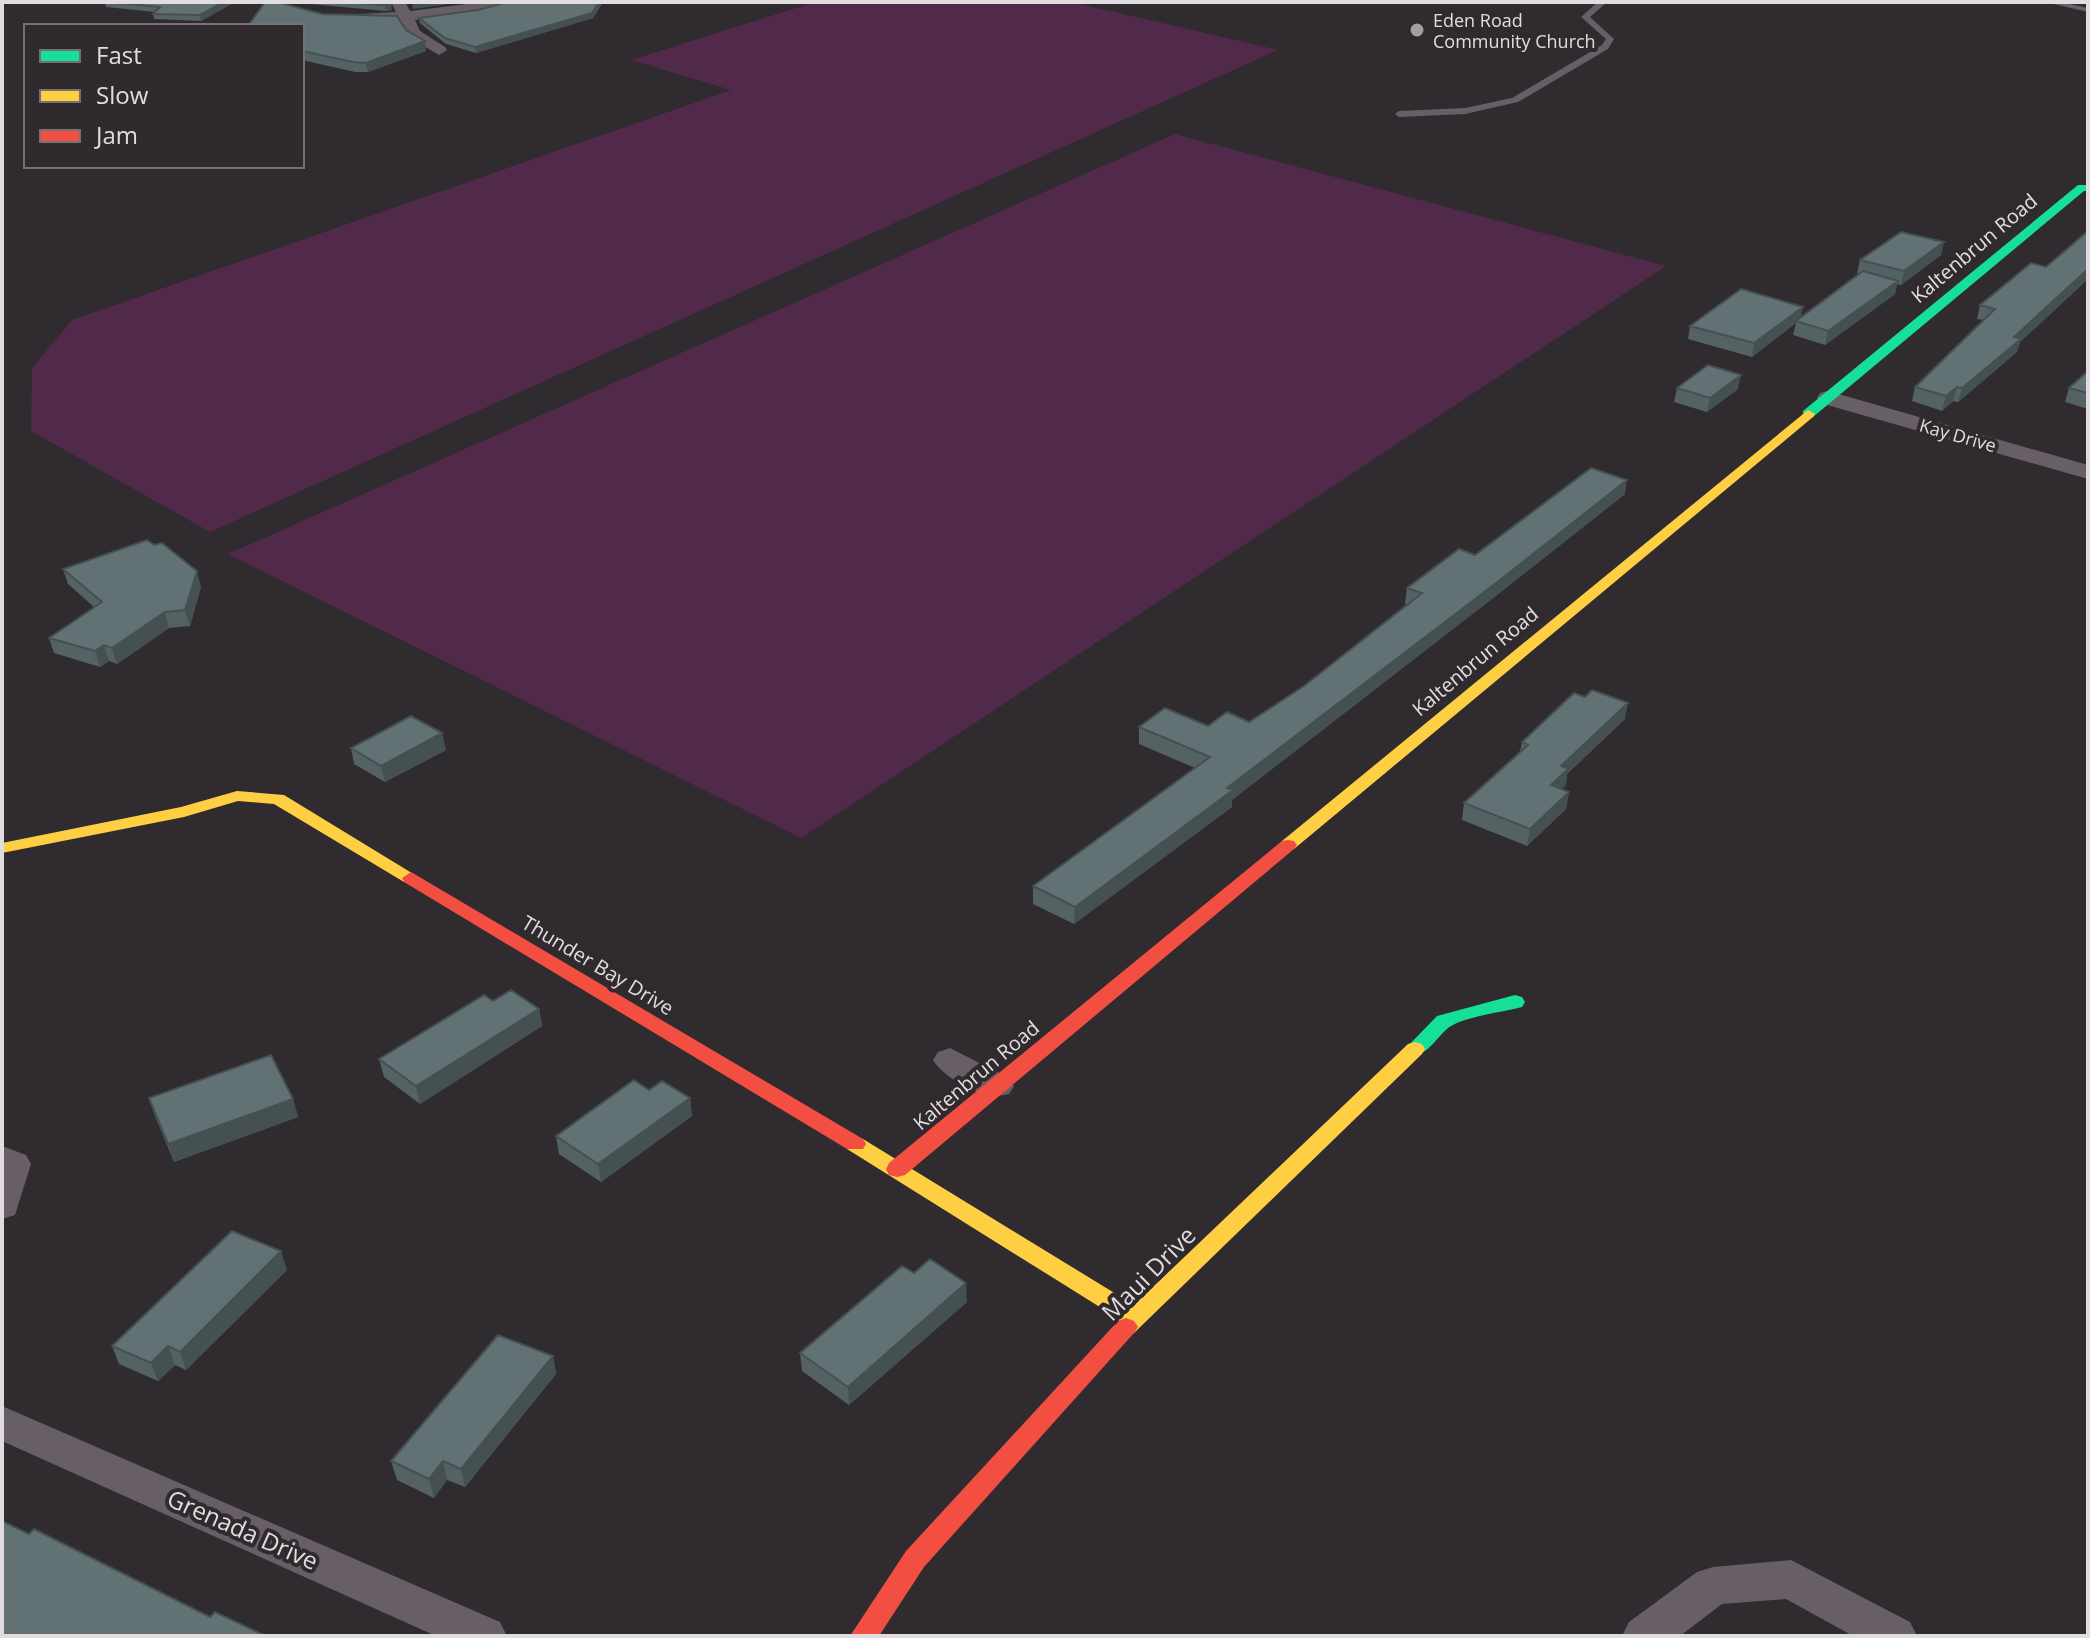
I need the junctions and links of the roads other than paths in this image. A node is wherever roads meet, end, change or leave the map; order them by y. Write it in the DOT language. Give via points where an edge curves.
graph roads {
  1 [pos="398,2"];
  2 [pos="509,2"];
  3 [pos="1603,2"];
  4 [pos="2049,2"];
  5 [pos="2088,10"];
  6 [pos="406,17"];
  7 [pos="339,18"];
  8 [pos="439,50"];
  9 [pos="1399,114"];
  10 [pos="2085,188"];
  11 [pos="1828,398"];
  12 [pos="2088,472"];
  13 [pos="2,848"];
  14 [pos="1515,1002"];
  15 [pos="950,1060"];
  16 [pos="997,1086"];
  17 [pos="2,1159"];
  18 [pos="897,1169"];
  19 [pos="2,1205"];
  20 [pos="1135,1317"];
  21 [pos="2,1423"];
  22 [pos="484,1636"];
  23 [pos="864,1636"];
  24 [pos="1645,1636"];
  25 [pos="1894,1636"];
  1 -- 6 [label="street"];
  2 -- 6 [label="street"];
  3 -- 9 [label="lane" via="1585,17 1610,39 1605,47 1515,100 1465,111"];
  4 -- 5 [label="lane"];
  6 -- 7 [label="street"];
  6 -- 8 [label="street" via="414,34"];
  10 -- 11 [label="street, Kaltenbrun Road"];
  11 -- 12 [label="street, Kay Drive"];
  11 -- 16 [label="street, Kaltenbrun Road"];
  13 -- 18 [label="street, Thunder Bay Drive" via="184,812 237,796 278,799"];
  14 -- 20 [label="street, Maui Drive" via="1444,1021"];
  15 -- 16 [label="street"];
  16 -- 18 [label="street, Kaltenbrun Road"];
  17 -- 19 [label="street" via="13,1164"];
  18 -- 20 [label="street, Thunder Bay Drive"];
  20 -- 23 [label="street, Maui Drive" via="915,1559"];
  21 -- 22 [label="street, Grenada Drive"];
  24 -- 25 [label="street" via="1713,1586 1791,1579"];
}
